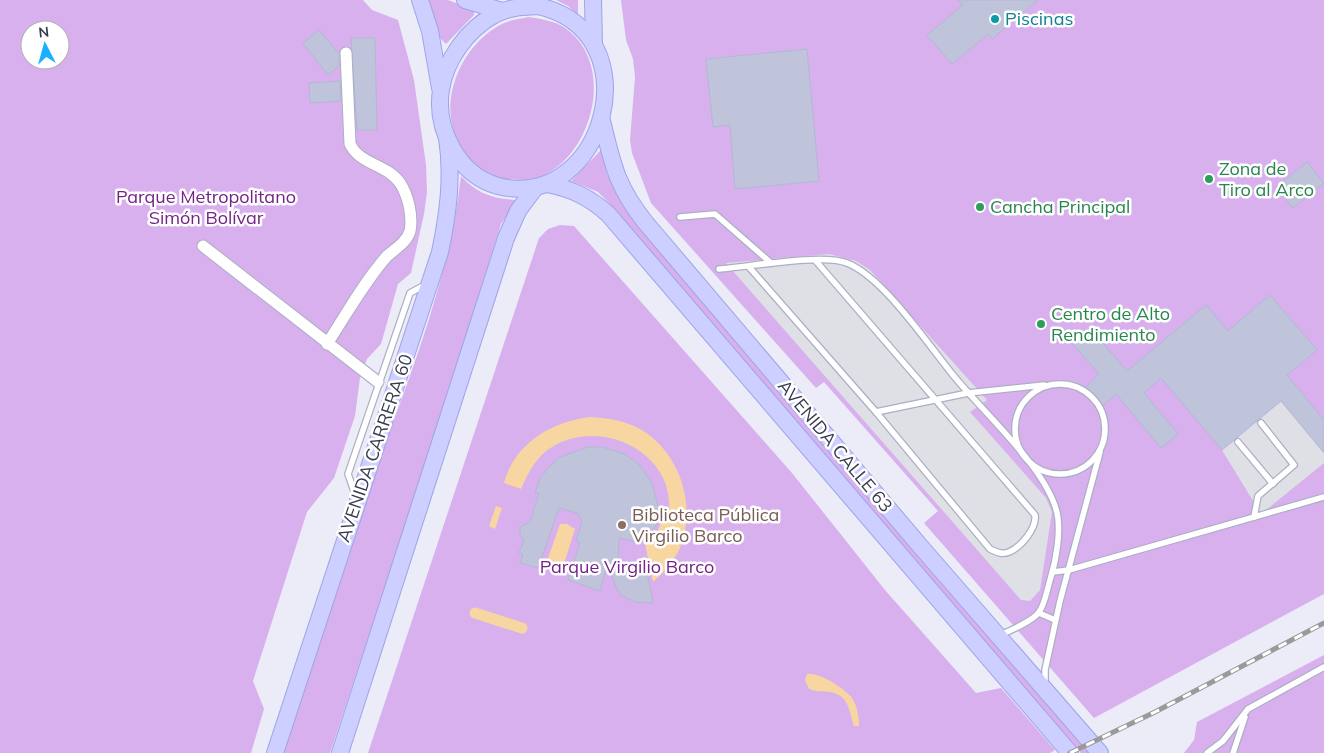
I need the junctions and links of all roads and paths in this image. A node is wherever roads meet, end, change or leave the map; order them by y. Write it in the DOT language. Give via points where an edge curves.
graph roads {
  1 [pos="420,0"];
  2 [pos="465,0"];
  3 [pos="592,0"];
  4 [pos="507,7"];
  5 [pos="594,44"];
  6 [pos="346,53"];
  7 [pos="440,89"];
  8 [pos="602,121"];
  9 [pos="447,138"];
  10 [pos="541,186"];
  11 [pos="680,217"];
  12 [pos="203,246"];
  13 [pos="815,260"];
  14 [pos="770,264"];
  15 [pos="749,267"];
  16 [pos="719,269"];
  17 [pos="430,283"];
  18 [pos="327,344"];
  19 [pos="378,382"];
  20 [pos="1056,384"];
  21 [pos="968,393"];
  22 [pos="934,400"];
  23 [pos="876,412"];
  24 [pos="1261,423"];
  25 [pos="1103,440"];
  26 [pos="1238,442"];
  27 [pos="1022,454"];
  28 [pos="1273,484"];
  29 [pos="1324,497"];
  30 [pos="357,499"];
  31 [pos="1254,517"];
  32 [pos="1069,570"];
  33 [pos="1053,572"];
  34 [pos="1039,613"];
  35 [pos="1055,620"];
  36 [pos="998,636"];
  37 [pos="1324,667"];
  38 [pos="1045,690"];
  39 [pos="1248,709"];
  40 [pos="275,753"];
  41 [pos="340,753"];
  42 [pos="1070,753"];
  43 [pos="1100,753"];
  44 [pos="1206,753"];
  45 [pos="1233,753"];
  1 -- 7 [label="main road" via="430,31"];
  2 -- 4 [label="main road"];
  3 -- 5 [label="main road"];
  4 -- 5 [label="main road" via="538,6 554,10 580,26"];
  4 -- 7 [label="main road" via="479,24 467,37 452,59"];
  5 -- 8 [label="main road" via="605,80"];
  6 -- 18 [label="street" via="350,144 358,156 388,171 399,183 408,204 410,225 408,236 380,265"];
  7 -- 9 [label="main road" via="440,108"];
  8 -- 10 [label="main road" via="570,169"];
  8 -- 36 [label="main road, AVENIDA CALLE 63" via="616,178 633,206"];
  9 -- 10 [label="main road" via="458,157 482,179 512,188"];
  9 -- 17 [label="main road, AVENIDA CARRERA 60" via="450,192 440,252"];
  10 -- 41 [label="main road" via="518,211 506,238"];
  10 -- 42 [label="main road, AVENIDA CALLE 63" via="574,190 608,214"];
  11 -- 14 [label="lane" via="715,214"];
  12 -- 18 [label="street"];
  13 -- 14 [label="lane"];
  13 -- 21 [label="lane" via="846,262 875,279"];
  13 -- 22 [label="lane"];
  14 -- 15 [label="lane"];
  15 -- 16 [label="lane"];
  15 -- 23 [label="lane"];
  17 -- 19 [label="lane" via="410,293"];
  17 -- 30 [label="main road, AVENIDA CARRERA 60"];
  18 -- 19 [label="street"];
  19 -- 30 [label="lane" via="348,474"];
  20 -- 21 [label="lane"];
  20 -- 25 [label="lane" via="1077,388 1094,400 1102,412"];
  20 -- 27 [label="lane" via="1034,392 1019,409 1015,424 1016,440"];
  21 -- 22 [label="lane"];
  21 -- 27 [label="lane"];
  22 -- 23 [label="lane"];
  22 -- 23 [label="lane" via="1035,515 1032,532 1009,552 998,553 990,548"];
  24 -- 28 [label="lane" via="1294,465"];
  25 -- 27 [label="lane" via="1097,454 1087,464 1060,474 1045,471"];
  25 -- 32 [label="lane"];
  26 -- 28 [label="lane"];
  27 -- 33 [label="lane" via="1050,492 1057,510"];
  28 -- 31 [label="lane" via="1258,496"];
  29 -- 31 [label="lane"];
  30 -- 40 [label="main road, AVENIDA CARRERA 60"];
  31 -- 32 [label="lane"];
  32 -- 33 [label="lane"];
  32 -- 35 [label="lane"];
  33 -- 34 [label="lane"];
  34 -- 35 [label="lane"];
  34 -- 36 [label="lane"];
  35 -- 38 [label="lane" via="1045,670"];
  36 -- 38 [label="main road, AVENIDA CALLE 63"];
  37 -- 39 [label="lane"];
  38 -- 43 [label="main road, AVENIDA CALLE 63"];
  39 -- 44 [label="lane" via="1222,741"];
  39 -- 45 [label="lane"];
}
